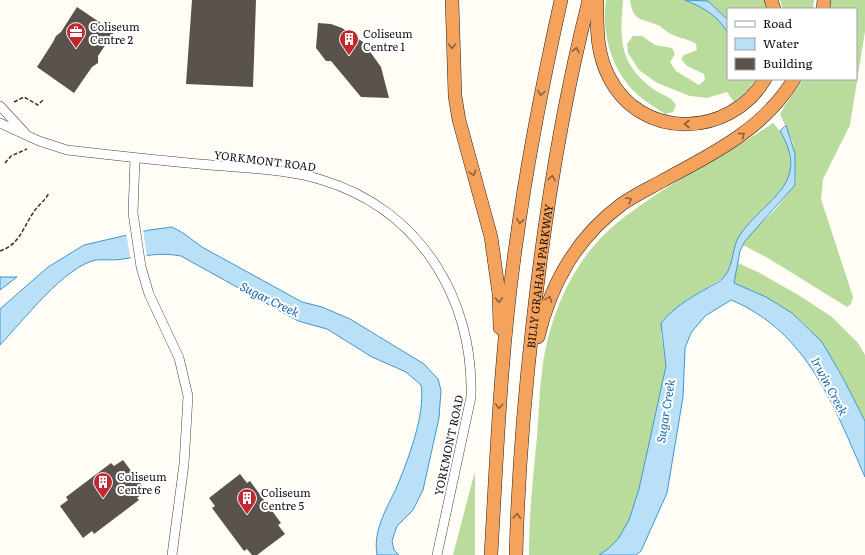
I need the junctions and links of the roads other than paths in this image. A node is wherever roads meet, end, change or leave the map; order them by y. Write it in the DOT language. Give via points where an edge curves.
graph roads {
  1 [pos="561,0"];
  2 [pos="589,0"];
  3 [pos="597,0"];
  4 [pos="451,2"];
  5 [pos="764,80"];
  6 [pos="793,80"];
  7 [pos="0,106"];
  8 [pos="0,123"];
  9 [pos="26,134"];
  10 [pos="135,158"];
  11 [pos="500,388"];
  12 [pos="525,391"];
  13 [pos="172,555"];
  14 [pos="437,555"];
  15 [pos="491,555"];
  16 [pos="516,555"];
  1 -- 11 [label="highway, one-way" via="546,65 517,237"];
  12 -- 2 [label="highway, BILLY GRAHAM PARKWAY, one-way" via="542,241 571,70"];
  5 -- 3 [label="highway, one-way" via="745,104 715,121 680,124 665,122 648,115 630,104 608,76 597,40"];
  4 -- 11 [label="highway, one-way" via="455,96 491,237 499,294"];
  12 -- 6 [label="highway, one-way" via="548,299 570,258 583,241 606,217 623,204 717,152 746,132 775,104"];
  7 -- 9 [label="street, YORKMONT ROAD"];
  8 -- 9 [label="street, YORKMONT ROAD"];
  9 -- 10 [label="street, YORKMONT ROAD" via="67,150"];
  10 -- 13 [label="street" via="134,213 143,276 183,371 188,396"];
  10 -- 14 [label="street, YORKMONT ROAD" via="275,171 320,179 353,192 401,224 437,265 452,292 463,322 472,374 471,397"];
  11 -- 15 [label="highway, one-way"];
  16 -- 12 [label="highway, BILLY GRAHAM PARKWAY, one-way"];
}
